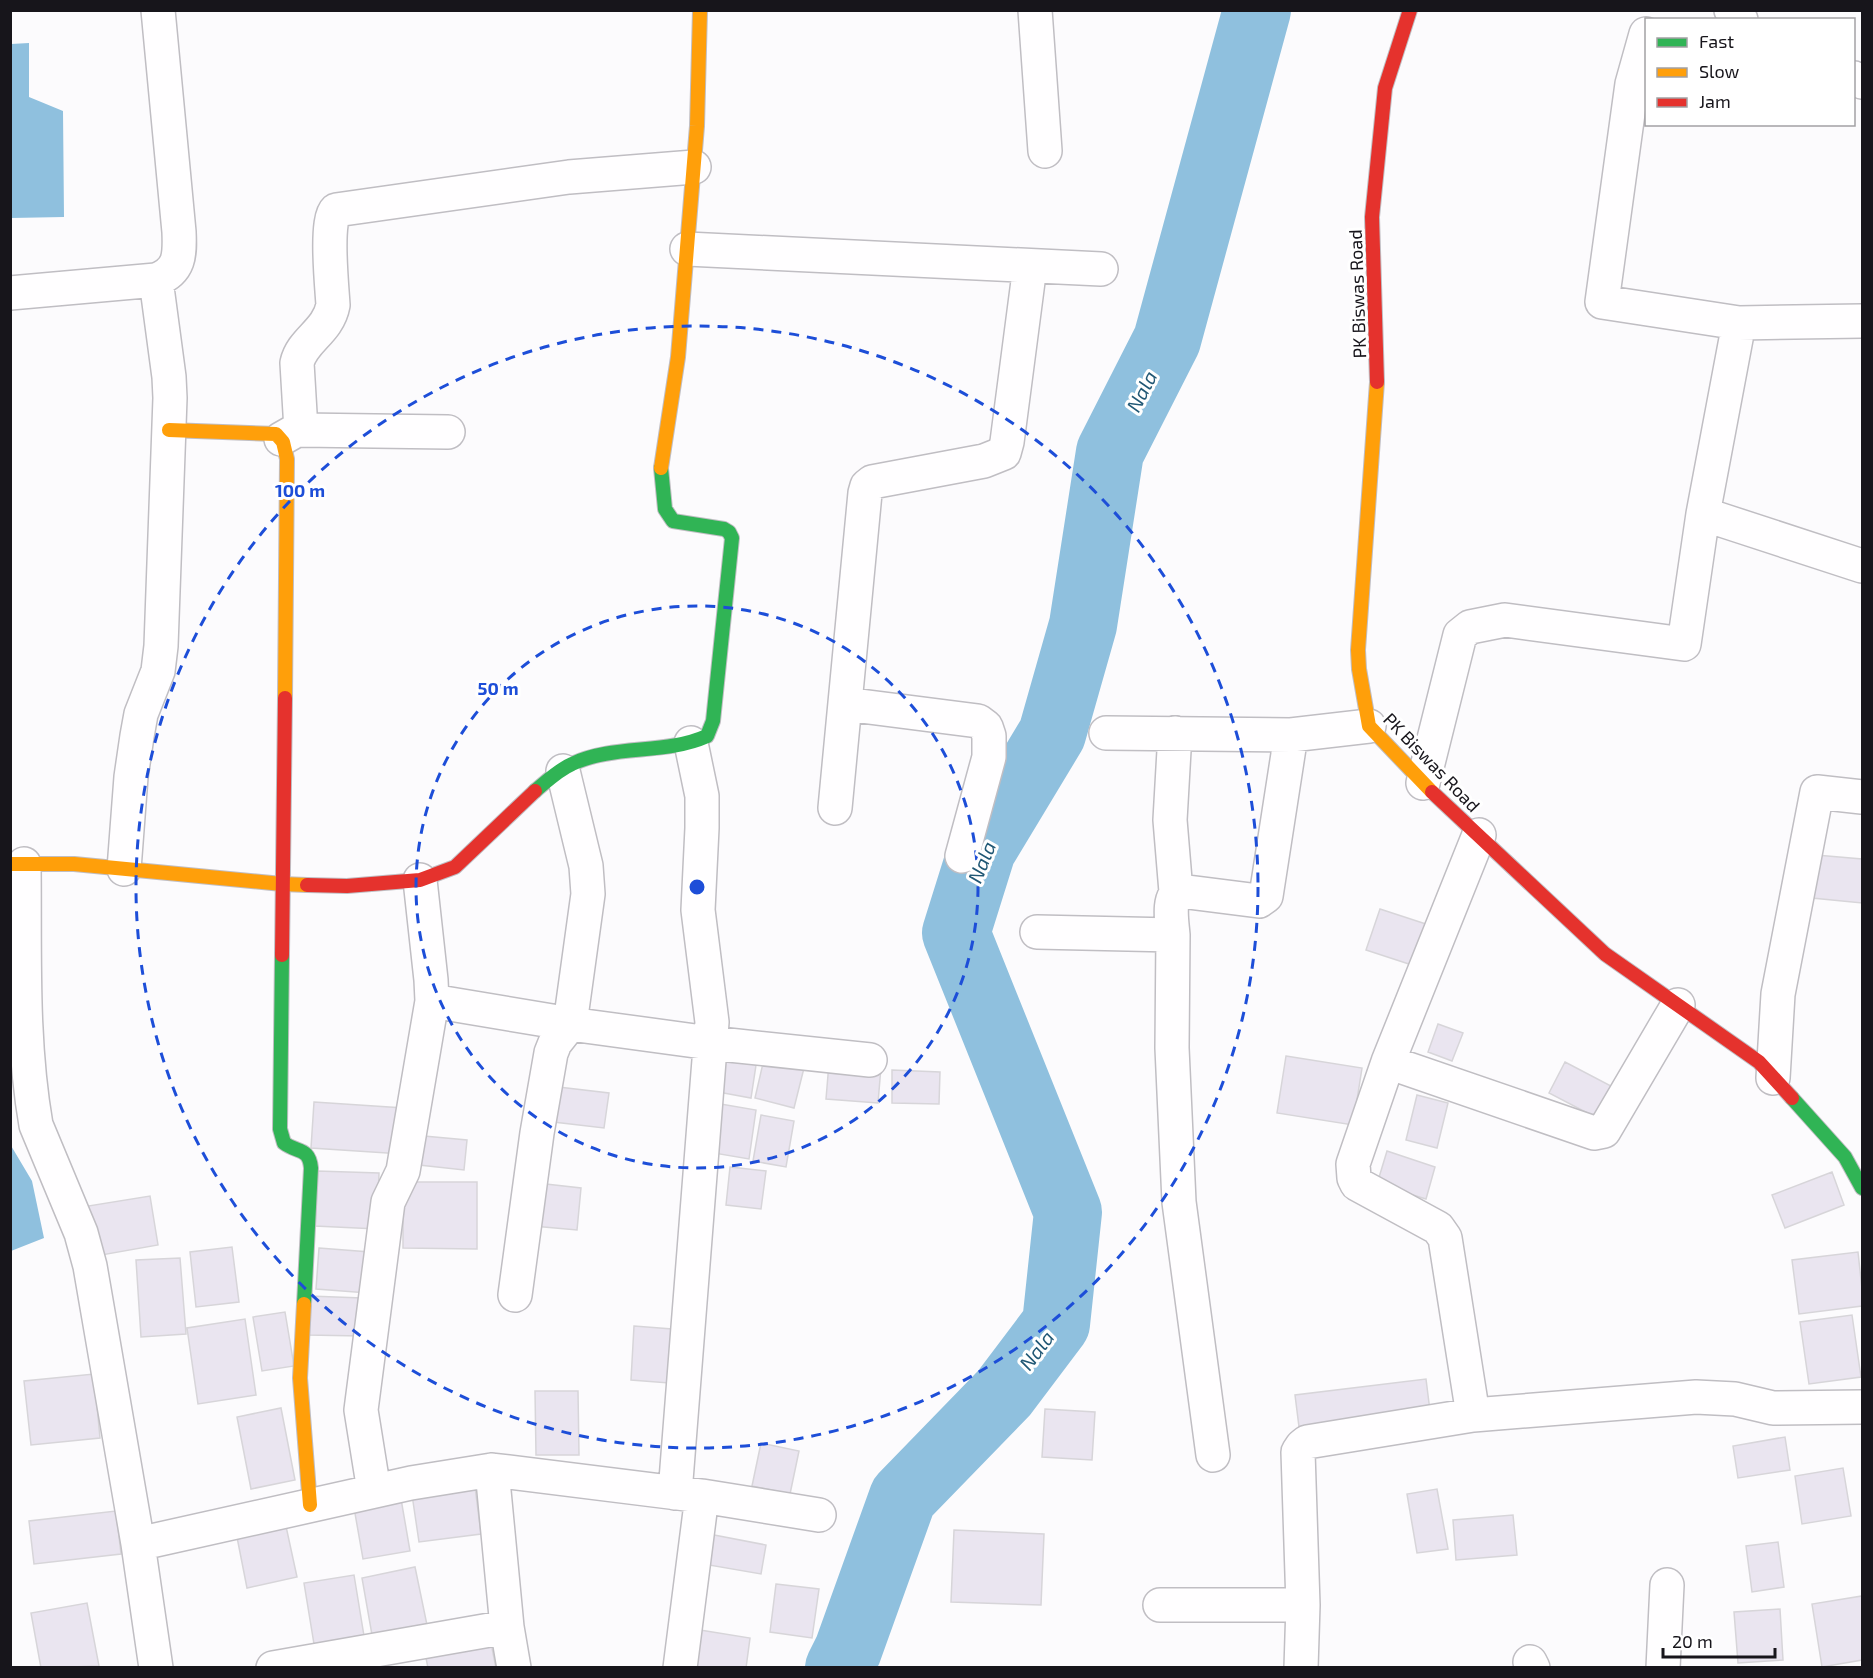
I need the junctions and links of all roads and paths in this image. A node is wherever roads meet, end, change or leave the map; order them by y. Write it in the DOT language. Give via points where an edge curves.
graph roads {
  1 [pos="158,10"];
  2 [pos="700,10"];
  3 [pos="1035,10"];
  4 [pos="1410,10"];
  5 [pos="1645,41"];
  6 [pos="1045,151"];
  7 [pos="693,167"];
  8 [pos="687,249"];
  9 [pos="1030,266"];
  10 [pos="1101,269"];
  11 [pos="156,280"];
  12 [pos="10,293"];
  13 [pos="1863,321"];
  14 [pos="1739,323"];
  15 [pos="169,430"];
  16 [pos="448,432"];
  17 [pos="291,434"];
  18 [pos="1703,514"];
  19 [pos="1863,566"];
  20 [pos="845,704"];
  21 [pos="1369,726"];
  22 [pos="1106,733"];
  23 [pos="1175,733"];
  24 [pos="1292,735"];
  25 [pos="691,743"];
  26 [pos="563,771"];
  27 [pos="1423,783"];
  28 [pos="1863,797"];
  29 [pos="836,808"];
  30 [pos="1479,835"];
  31 [pos="962,856"];
  32 [pos="17,864"];
  33 [pos="124,869"];
  34 [pos="420,880"];
  35 [pos="282,884"];
  36 [pos="1176,892"];
  37 [pos="1037,932"];
  38 [pos="1173,934"];
  39 [pos="432,1001"];
  40 [pos="1678,1005"];
  41 [pos="570,1024"];
  42 [pos="710,1043"];
  43 [pos="870,1060"];
  44 [pos="1388,1062"];
  45 [pos="1773,1078"];
  46 [pos="1863,1188"];
  47 [pos="515,1295"];
  48 [pos="1863,1407"];
  49 [pos="1473,1415"];
  50 [pos="1213,1455"];
  51 [pos="492,1470"];
  52 [pos="374,1491"];
  53 [pos="688,1495"];
  54 [pos="310,1505"];
  55 [pos="819,1515"];
  56 [pos="138,1544"];
  57 [pos="1666,1585"];
  58 [pos="1160,1605"];
  59 [pos="1303,1605"];
  60 [pos="507,1627"];
  61 [pos="156,1668"];
  62 [pos="273,1668"];
  63 [pos="514,1668"];
  64 [pos="680,1668"];
  65 [pos="1301,1668"];
  66 [pos="1663,1668"];
  1 -- 11 [label="street" via="180,250 168,276"];
  2 -- 7 [label="street"];
  3 -- 6 [label="street"];
  4 -- 21 [label="street, PK Biswas Road" via="1385,88 1372,218 1378,373 1358,650"];
  5 -- 14 [label="street" via="1632,84 1602,302"];
  7 -- 8 [label="street"];
  7 -- 17 [label="street" via="538,180 336,210 331,216 331,316 300,353"];
  8 -- 9 [label="street"];
  8 -- 25 [label="street" via="678,357 660,472 662,493 665,509 673,521 724,529 732,538 713,721 707,736"];
  9 -- 10 [label="street"];
  9 -- 20 [label="street" via="1004,453 984,461 877,480 864,493"];
  11 -- 12 [label="street"];
  11 -- 15 [label="street" via="169,377"];
  13 -- 14 [label="street"];
  14 -- 18 [label="street"];
  15 -- 17 [label="street"];
  15 -- 33 [label="street" via="160,659 137,736"];
  16 -- 17 [label="street"];
  17 -- 35 [label="street" via="285,447"];
  18 -- 19 [label="street"];
  18 -- 27 [label="street" via="1684,644 1504,620 1470,627 1460,635"];
  20 -- 29 [label="street"];
  20 -- 31 [label="street" via="978,721 987,727 989,757"];
  21 -- 24 [label="street"];
  21 -- 27 [label="street, PK Biswas Road"];
  22 -- 23 [label="street"];
  23 -- 24 [label="street"];
  23 -- 36 [label="street" via="1170,820"];
  24 -- 36 [label="street" via="1266,896 1259,901"];
  25 -- 26 [label="street" via="598,755 571,764"];
  25 -- 42 [label="street" via="702,796 698,910 711,1009"];
  26 -- 34 [label="street" via="521,803 455,867"];
  26 -- 41 [label="street" via="588,880"];
  27 -- 30 [label="street, PK Biswas Road"];
  28 -- 45 [label="street" via="1817,792 1778,994"];
  30 -- 40 [label="street, PK Biswas Road" via="1605,954"];
  30 -- 44 [label="street"];
  32 -- 33 [label="street"];
  32 -- 56 [label="street" via="33,1109 90,1266"];
  33 -- 35 [label="street"];
  34 -- 35 [label="street" via="347,886"];
  34 -- 39 [label="street"];
  35 -- 54 [label="street" via="280,1138 309,1156 311,1178 300,1378"];
  36 -- 38 [label="street" via="1172,898"];
  37 -- 38 [label="street"];
  38 -- 50 [label="street" via="1172,1048 1179,1202"];
  39 -- 41 [label="street"];
  39 -- 52 [label="street" via="403,1171 387,1202 361,1410"];
  40 -- 44 [label="street" via="1601,1132 1594,1133"];
  40 -- 45 [label="street, PK Biswas Road" via="1759,1062"];
  41 -- 42 [label="street"];
  41 -- 47 [label="street" via="551,1053"];
  42 -- 43 [label="street"];
  42 -- 53 [label="street"];
  44 -- 49 [label="street" via="1353,1164 1354,1178 1357,1184 1442,1233"];
  45 -- 46 [label="street, PK Biswas Road" via="1845,1157"];
  48 -- 49 [label="street" via="1773,1408 1735,1399 1696,1397"];
  49 -- 59 [label="street" via="1307,1442 1302,1446 1298,1452"];
  51 -- 52 [label="street"];
  51 -- 53 [label="street"];
  51 -- 60 [label="street"];
  52 -- 54 [label="street"];
  53 -- 55 [label="street"];
  53 -- 64 [label="street"];
  54 -- 56 [label="street"];
  56 -- 61 [label="street"];
  57 -- 66 [label="street"];
  58 -- 59 [label="street"];
  59 -- 65 [label="street"];
  60 -- 62 [label="street"];
  60 -- 63 [label="street"];
}
